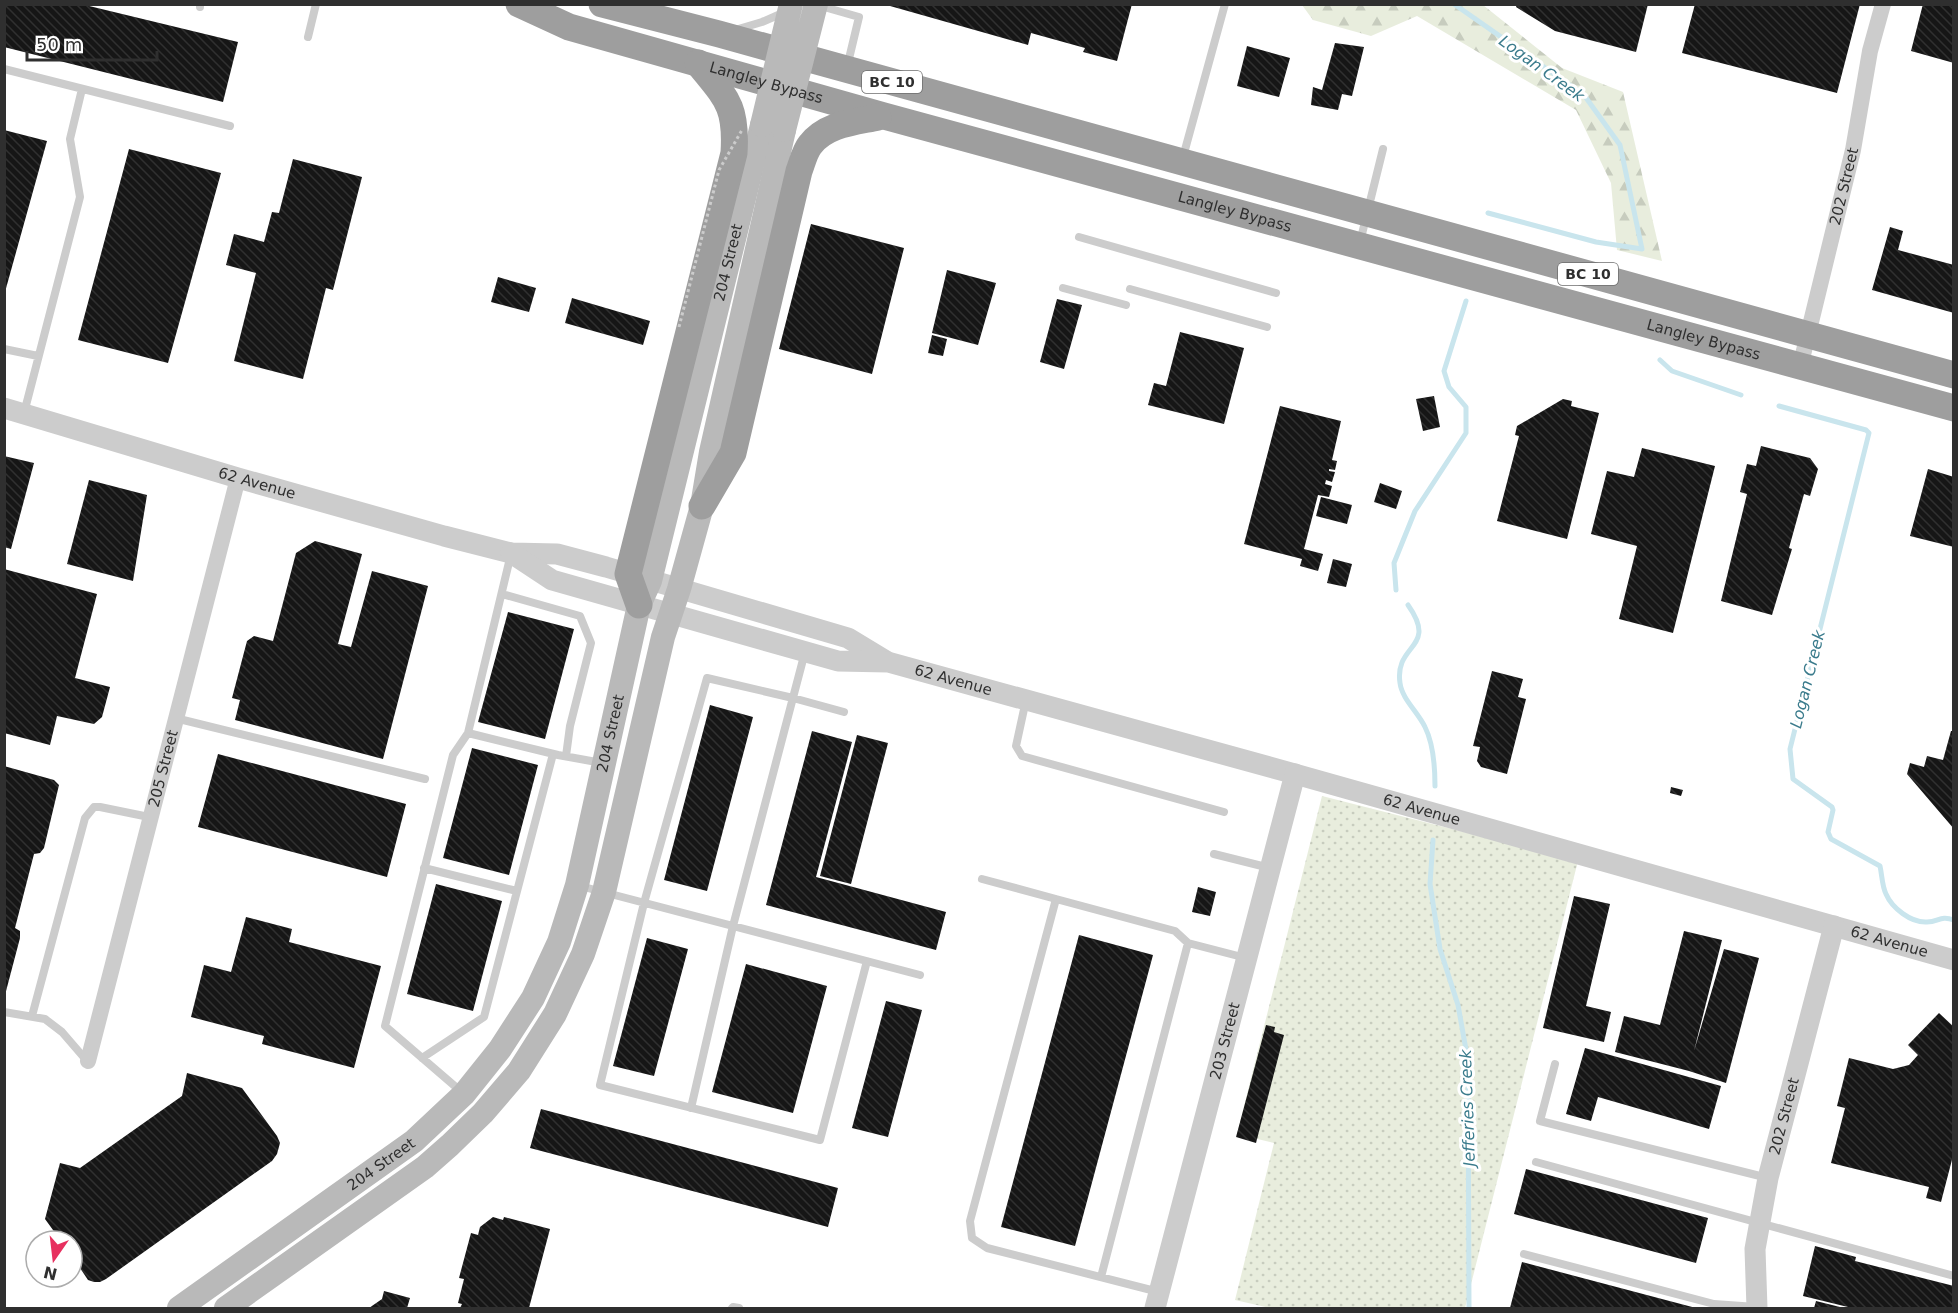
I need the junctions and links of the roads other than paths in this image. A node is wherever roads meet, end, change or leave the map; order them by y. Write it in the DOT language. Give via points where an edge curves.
graph roads {
  1 [pos="316,4"];
  2 [pos="519,4"];
  3 [pos="602,4"];
  4 [pos="791,4"];
  5 [pos="801,4"];
  6 [pos="815,4"];
  7 [pos="1225,4"];
  8 [pos="1883,4"];
  9 [pos="719,34"];
  10 [pos="308,37"];
  11 [pos="698,63"];
  12 [pos="4,69"];
  13 [pos="846,70"];
  14 [pos="82,89"];
  15 [pos="884,116"];
  16 [pos="230,126"];
  17 [pos="763,128"];
  18 [pos="1383,149"];
  19 [pos="1182,162"];
  20 [pos="1367,213"];
  21 [pos="1078,237"];
  22 [pos="1359,246"];
  23 [pos="1063,288"];
  24 [pos="1130,289"];
  25 [pos="1276,293"];
  26 [pos="1126,305"];
  27 [pos="1267,327"];
  28 [pos="1808,335"];
  29 [pos="4,349"];
  30 [pos="38,356"];
  31 [pos="1800,367"];
  32 [pos="1953,375"];
  33 [pos="1949,408"];
  34 [pos="14,410"];
  35 [pos="238,478"];
  36 [pos="702,506"];
  37 [pos="512,553"];
  38 [pos="639,577"];
  39 [pos="679,589"];
  40 [pos="502,594"];
  41 [pos="639,605"];
  42 [pos="671,615"];
  43 [pos="806,652"];
  44 [pos="888,662"];
  45 [pos="793,698"];
  46 [pos="1026,700"];
  47 [pos="844,712"];
  48 [pos="175,718"];
  49 [pos="468,733"];
  50 [pos="553,754"];
  51 [pos="566,756"];
  52 [pos="605,764"];
  53 [pos="1295,774"];
  54 [pos="425,779"];
  55 [pos="1224,812"];
  56 [pos="149,817"];
  57 [pos="1214,854"];
  58 [pos="424,868"];
  59 [pos="1271,868"];
  60 [pos="982,879"];
  61 [pos="577,885"];
  62 [pos="517,891"];
  63 [pos="604,892"];
  64 [pos="1056,899"];
  65 [pos="644,903"];
  66 [pos="733,926"];
  67 [pos="1834,926"];
  68 [pos="1188,943"];
  69 [pos="1247,958"];
  70 [pos="1953,960"];
  71 [pos="867,961"];
  72 [pos="920,975"];
  73 [pos="4,1012"];
  74 [pos="32,1016"];
  75 [pos="422,1058"];
  76 [pos="88,1061"];
  77 [pos="1555,1064"];
  78 [pos="474,1103"];
  79 [pos="691,1108"];
  80 [pos="1536,1162"];
  81 [pos="1768,1179"];
  82 [pos="1760,1223"];
  83 [pos="1524,1254"];
  84 [pos="1953,1276"];
  85 [pos="1101,1278"];
  86 [pos="1157,1300"];
  87 [pos="179,1308"];
  88 [pos="226,1308"];
  89 [pos="732,1308"];
  90 [pos="739,1308"];
  91 [pos="1757,1308"];
  1 -- 10 [label="lane"];
  2 -- 11 [label="highway, Langley Bypass / BC 10" via="569,27"];
  3 -- 9 [label="highway, BC 10"];
  4 -- 17 [label="main road, 204 Street, bridge"];
  5 -- 9 [label="lane" via="762,22"];
  6 -- 13 [label="lane" via="860,17"];
  6 -- 17 [label="main road, 204 Street, bridge"];
  7 -- 19 [label="lane"];
  8 -- 28 [label="street, 202 Street" via="1870,51 1853,150"];
  9 -- 13 [label="highway, BC 10"];
  11 -- 15 [label="highway, Langley Bypass / BC 10"];
  11 -- 38 [label="highway" via="727,99 733,114 734,153"];
  12 -- 14 [label="lane"];
  13 -- 19 [label="highway, BC 10"];
  14 -- 16 [label="lane"];
  14 -- 30 [label="lane" via="70,139 80,197"];
  15 -- 22 [label="highway, Langley Bypass / BC 10"];
  15 -- 36 [label="highway" via="842,124 809,146 799,171 733,453"];
  17 -- 36 [label="main road, 204 Street"];
  17 -- 38 [label="main road, 204 Street"];
  18 -- 20 [label="lane"];
  19 -- 20 [label="highway, BC 10"];
  20 -- 22 [label="lane"];
  20 -- 28 [label="highway, BC 10"];
  21 -- 25 [label="lane"];
  22 -- 31 [label="highway, Langley Bypass / BC 10"];
  23 -- 26 [label="lane"];
  24 -- 27 [label="lane"];
  28 -- 31 [label="street, 202 Street"];
  28 -- 32 [label="highway, BC 10"];
  29 -- 30 [label="lane"];
  30 -- 34 [label="lane"];
  31 -- 33 [label="highway, Langley Bypass / BC 10"];
  34 -- 35 [label="street, 62 Avenue"];
  35 -- 37 [label="street, 62 Avenue"];
  35 -- 48 [label="street, 205 Street"];
  36 -- 39 [label="main road, 204 Street"];
  37 -- 38 [label="street, 62 Avenue" via="557,554"];
  37 -- 40 [label="lane"];
  37 -- 41 [label="street, 62 Avenue" via="552,580"];
  38 -- 39 [label="street, 62 Avenue"];
  38 -- 41 [label="highway"];
  39 -- 42 [label="main road, 204 Street"];
  39 -- 44 [label="street, 62 Avenue" via="848,638"];
  40 -- 49 [label="lane"];
  40 -- 51 [label="lane" via="580,616 591,643"];
  41 -- 42 [label="street, 62 Avenue"];
  41 -- 52 [label="main road, 204 Street"];
  42 -- 43 [label="street, 62 Avenue"];
  42 -- 63 [label="main road, 204 Street"];
  43 -- 44 [label="street, 62 Avenue" via="838,661"];
  43 -- 45 [label="lane"];
  44 -- 46 [label="street, 62 Avenue"];
  45 -- 47 [label="lane"];
  45 -- 65 [label="lane" via="707,678"];
  45 -- 66 [label="lane"];
  46 -- 53 [label="street, 62 Avenue"];
  46 -- 55 [label="lane" via="1016,746 1022,756"];
  48 -- 54 [label="lane"];
  48 -- 56 [label="street, 205 Street"];
  49 -- 50 [label="lane"];
  49 -- 58 [label="lane" via="453,755"];
  50 -- 51 [label="lane"];
  50 -- 62 [label="lane"];
  51 -- 52 [label="lane"];
  52 -- 61 [label="main road, 204 Street"];
  53 -- 59 [label="street, 203 Street"];
  53 -- 67 [label="street, 62 Avenue"];
  56 -- 74 [label="lane" via="94,807 85,818"];
  56 -- 76 [label="street, 205 Street"];
  57 -- 59 [label="lane"];
  58 -- 62 [label="lane"];
  58 -- 75 [label="lane" via="386,1026"];
  59 -- 69 [label="street, 203 Street"];
  60 -- 64 [label="lane"];
  61 -- 63 [label="lane"];
  61 -- 78 [label="main road, 204 Street" via="559,942 533,998 500,1049"];
  62 -- 75 [label="lane" via="484,1017"];
  63 -- 65 [label="lane"];
  63 -- 78 [label="main road, 204 Street" via="584,954 555,1014 519,1071"];
  64 -- 68 [label="lane" via="1175,931"];
  64 -- 85 [label="lane" via="970,1221 972,1238 987,1248"];
  65 -- 66 [label="lane"];
  65 -- 79 [label="lane" via="600,1085"];
  66 -- 71 [label="lane"];
  66 -- 79 [label="lane"];
  67 -- 70 [label="street, 62 Avenue"];
  67 -- 81 [label="street, 202 Street"];
  68 -- 69 [label="lane"];
  68 -- 85 [label="lane"];
  69 -- 86 [label="street, 203 Street"];
  71 -- 72 [label="lane"];
  71 -- 79 [label="lane" via="820,1140"];
  73 -- 74 [label="lane"];
  74 -- 76 [label="lane" via="45,1018"];
  75 -- 78 [label="lane"];
  77 -- 81 [label="lane" via="1540,1121"];
  78 -- 87 [label="main road, 204 Street" via="414,1141"];
  78 -- 88 [label="main road, 204 Street" via="425,1167"];
  80 -- 82 [label="lane"];
  81 -- 82 [label="street, 202 Street"];
  82 -- 84 [label="lane"];
  82 -- 91 [label="street, 202 Street" via="1755,1249"];
  83 -- 91 [label="lane" via="1714,1304"];
  85 -- 86 [label="lane"];
  89 -- 90 [label="lane"];
}
